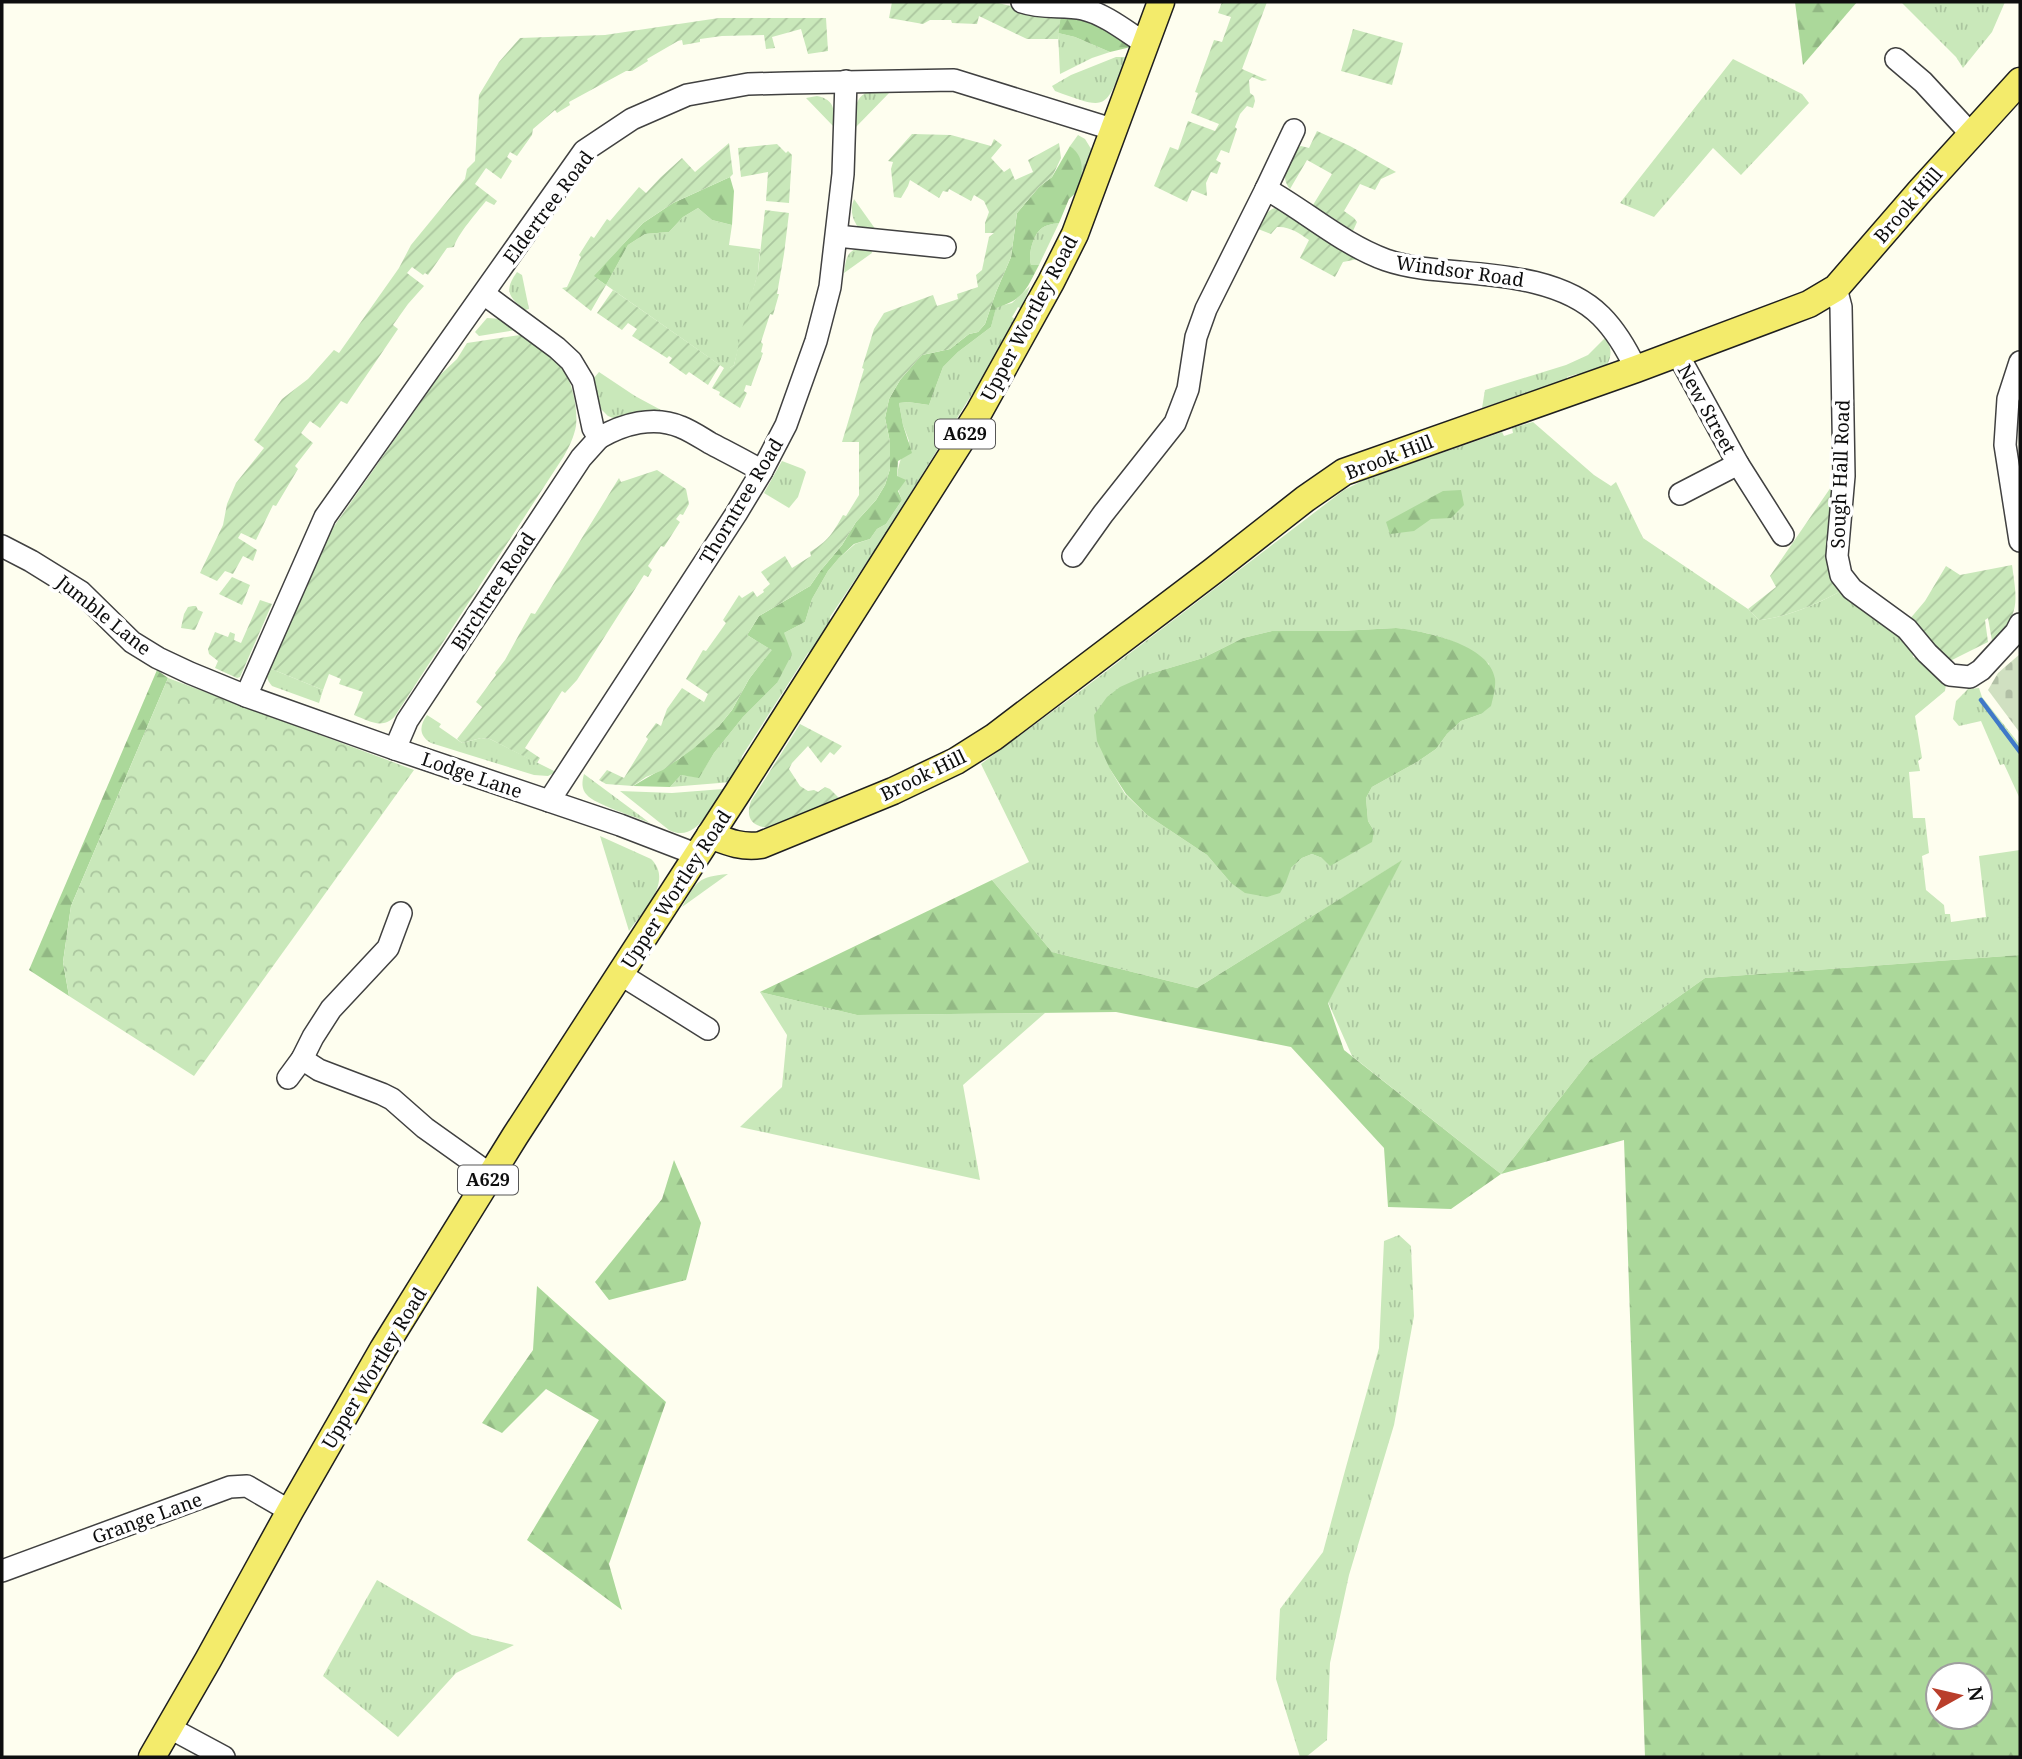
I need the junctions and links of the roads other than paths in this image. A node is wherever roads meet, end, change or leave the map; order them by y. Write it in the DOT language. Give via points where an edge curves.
graph roads {
  1 [pos="1022,2"];
  2 [pos="1161,2"];
  3 [pos="1146,44"];
  4 [pos="1896,59"];
  5 [pos="846,81"];
  6 [pos="2020,81"];
  7 [pos="1115,130"];
  8 [pos="1294,130"];
  9 [pos="1971,134"];
  10 [pos="1266,189"];
  11 [pos="837,236"];
  12 [pos="945,247"];
  13 [pos="1836,288"];
  14 [pos="484,294"];
  15 [pos="1677,354"];
  16 [pos="2020,362"];
  17 [pos="1636,369"];
  18 [pos="599,438"];
  19 [pos="1738,464"];
  20 [pos="762,471"];
  21 [pos="1680,494"];
  22 [pos="2019,533"];
  23 [pos="1783,535"];
  24 [pos="2,546"];
  25 [pos="1073,556"];
  26 [pos="2020,625"];
  27 [pos="246,696"];
  28 [pos="395,749"];
  29 [pos="549,801"];
  30 [pos="704,845"];
  31 [pos="401,914"];
  32 [pos="620,974"];
  33 [pos="708,1029"];
  34 [pos="302,1059"];
  35 [pos="288,1079"];
  36 [pos="491,1175"];
  37 [pos="289,1511"];
  38 [pos="2,1572"];
  39 [pos="170,1728"];
  40 [pos="152,1757"];
  41 [pos="224,1757"];
  1 -- 3 [label="street" via="1084,9"];
  2 -- 3 [label="main road, Upper Wortley Road / A629"];
  3 -- 7 [label="main road, Upper Wortley Road / A629"];
  4 -- 9 [label="street"];
  5 -- 7 [label="street, Eldertree Road" via="954,80"];
  5 -- 11 [label="street, Thorntree Road"];
  5 -- 14 [label="street, Eldertree Road" via="722,88 687,95 632,119 584,152"];
  6 -- 9 [label="main road, Brook Hill"];
  7 -- 30 [label="main road, Upper Wortley Road / A629" via="1069,247 979,411"];
  8 -- 10 [label="street"];
  9 -- 13 [label="main road, Brook Hill"];
  10 -- 17 [label="street, Windsor Road" via="1351,243 1387,260 1508,276 1573,297 1599,314 1617,334"];
  10 -- 25 [label="street" via="1206,309 1196,337 1188,389 1175,423"];
  11 -- 12 [label="street"];
  11 -- 20 [label="street, Thorntree Road" via="831,287 816,341 786,425"];
  13 -- 15 [label="main road, Brook Hill" via="1809,304"];
  13 -- 26 [label="street, Sough Hall Road" via="1841,307 1844,463 1838,556 1841,575 1852,589 1908,629 1950,675 1970,677 1981,670"];
  14 -- 18 [label="street" via="571,361 585,388"];
  14 -- 27 [label="street, Eldertree Road" via="325,517"];
  15 -- 17 [label="main road, Brook Hill"];
  15 -- 19 [label="street, New Street"];
  16 -- 22 [label="street" via="2008,399 2005,445"];
  17 -- 30 [label="main road, Brook Hill" via="1344,472 1023,716 956,761 761,845"];
  18 -- 20 [label="street" via="631,424 669,423"];
  18 -- 28 [label="street, Birchtree Road" via="581,458 407,721"];
  19 -- 21 [label="street, New Street"];
  19 -- 23 [label="street, New Street"];
  20 -- 29 [label="street, Thorntree Road"];
  24 -- 27 [label="street, Jumble Lane" via="81,592 149,653"];
  27 -- 28 [label="street, Lodge Lane"];
  28 -- 29 [label="street, Lodge Lane"];
  29 -- 30 [label="street, Lodge Lane"];
  30 -- 32 [label="main road, Upper Wortley Road / A629"];
  31 -- 34 [label="street" via="388,948 331,1009"];
  32 -- 33 [label="street"];
  32 -- 36 [label="main road, Upper Wortley Road / A629"];
  34 -- 35 [label="street"];
  34 -- 36 [label="street" via="336,1078 392,1099"];
  36 -- 37 [label="main road, Upper Wortley Road / A629"];
  37 -- 38 [label="street, Grange Lane" via="247,1486 230,1487"];
  37 -- 39 [label="main road, Upper Wortley Road / A629"];
  39 -- 40 [label="main road, Upper Wortley Road / A629"];
  39 -- 41 [label="street"];
}
